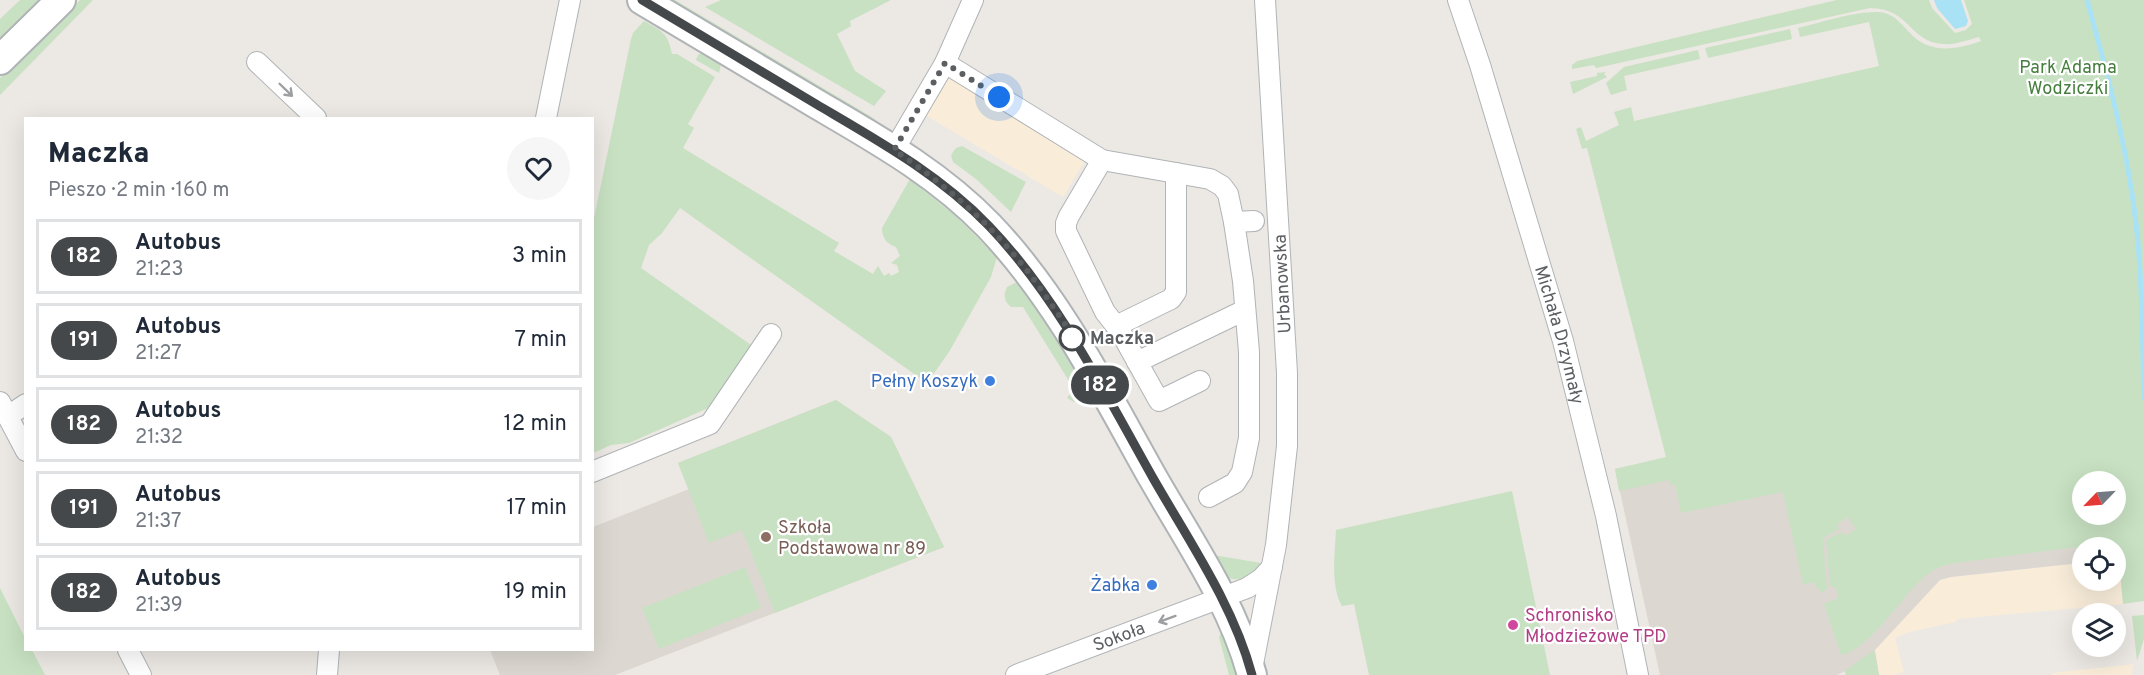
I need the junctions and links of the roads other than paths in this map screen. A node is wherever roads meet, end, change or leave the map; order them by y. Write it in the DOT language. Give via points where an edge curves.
graph roads {
  1 [pos="61,0"];
  2 [pos="570,0"];
  3 [pos="642,0"];
  4 [pos="974,0"];
  5 [pos="1265,0"];
  6 [pos="1458,0"];
  7 [pos="0,60"];
  8 [pos="257,62"];
  9 [pos="945,63"];
  10 [pos="315,117"];
  11 [pos="546,117"];
  12 [pos="894,150"];
  13 [pos="1102,160"];
  14 [pos="1176,173"];
  15 [pos="1245,310"];
  16 [pos="1116,326"];
  17 [pos="771,334"];
  18 [pos="1137,362"];
  19 [pos="1200,381"];
  20 [pos="24,404"];
  21 [pos="4,409"];
  22 [pos="24,447"];
  23 [pos="594,471"];
  24 [pos="1209,497"];
  25 [pos="1272,567"];
  26 [pos="1222,598"];
  27 [pos="129,651"];
  28 [pos="329,651"];
  29 [pos="1252,674"];
  30 [pos="141,675"];
  31 [pos="327,675"];
  32 [pos="1016,675"];
  33 [pos="1638,675"];
  1 -- 7 [label="street"];
  2 -- 11 [label="street"];
  3 -- 12 [label="street, Urbanowska"];
  4 -- 9 [label="street"];
  5 -- 25 [label="street, Urbanowska" via="1287,373 1287,446"];
  6 -- 33 [label="street, Michała Drzymały" via="1563,341 1606,516"];
  8 -- 10 [label="street, one-way"];
  9 -- 12 [label="street"];
  9 -- 13 [label="street"];
  12 -- 26 [label="street, Urbanowska" via="970,208 1031,275 1071,335"];
  13 -- 14 [label="street"];
  13 -- 16 [label="street" via="1069,216 1066,231 1105,312"];
  14 -- 15 [label="street" via="1210,179 1222,186 1244,221"];
  14 -- 16 [label="street" via="1176,292 1171,299"];
  15 -- 18 [label="street"];
  15 -- 24 [label="street" via="1249,352 1247,449 1239,479"];
  16 -- 18 [label="street"];
  17 -- 23 [label="street" via="710,424"];
  18 -- 19 [label="street" via="1160,401"];
  20 -- 21 [label="street"];
  21 -- 22 [label="street"];
  25 -- 26 [label="street" via="1252,586"];
  25 -- 29 [label="street, Urbanowska"];
  26 -- 29 [label="street, Urbanowska"];
  26 -- 32 [label="street, Sokoła, one-way"];
  27 -- 30 [label="street"];
  28 -- 31 [label="street"];
}
